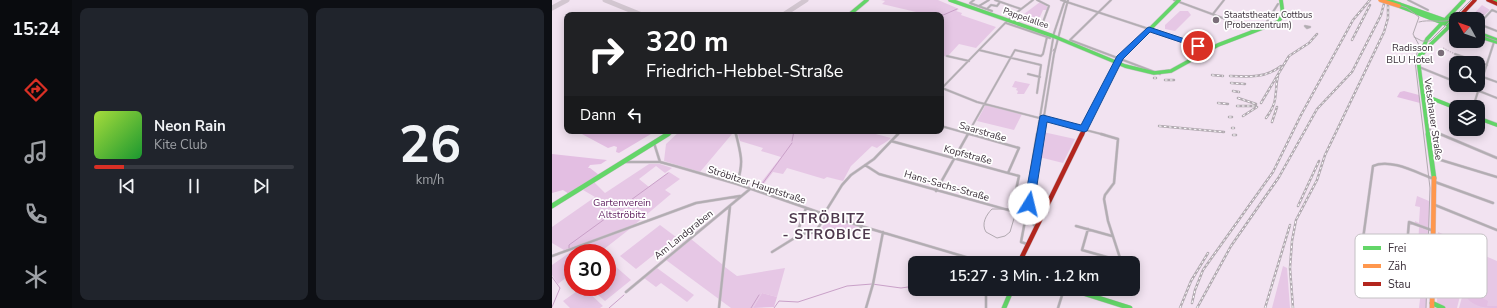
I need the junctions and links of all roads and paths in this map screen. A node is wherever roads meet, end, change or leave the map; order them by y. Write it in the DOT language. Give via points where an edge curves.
graph roads {
  1 [pos="867,0"];
  2 [pos="951,0"];
  3 [pos="974,0"];
  4 [pos="988,0"];
  5 [pos="995,0"];
  6 [pos="1033,0"];
  7 [pos="1037,0"];
  8 [pos="1061,0"];
  9 [pos="1111,0"];
  10 [pos="1177,0"];
  11 [pos="1224,0"];
  12 [pos="1281,0"];
  13 [pos="1380,0"];
  14 [pos="1387,0"];
  15 [pos="1408,0"];
  16 [pos="1464,0"];
  17 [pos="1475,0"];
  18 [pos="1488,0"];
  19 [pos="1067,1"];
  20 [pos="1000,2"];
  21 [pos="1278,4"];
  22 [pos="1497,4"];
  23 [pos="1399,5"];
  24 [pos="979,6"];
  25 [pos="1021,8"];
  26 [pos="987,9"];
  27 [pos="1428,10"];
  28 [pos="992,11"];
  29 [pos="853,12"];
  30 [pos="1098,12"];
  31 [pos="1464,12"];
  32 [pos="1497,12"];
  33 [pos="1212,14"];
  34 [pos="1444,21"];
  35 [pos="1007,22"];
  36 [pos="1043,22"];
  37 [pos="1449,22"];
  38 [pos="1268,26"];
  39 [pos="1449,27"];
  40 [pos="1149,29"];
  41 [pos="1253,31"];
  42 [pos="1497,31"];
  43 [pos="1485,36"];
  44 [pos="1047,37"];
  45 [pos="1054,37"];
  46 [pos="1485,38"];
  47 [pos="1427,39"];
  48 [pos="1496,41"];
  49 [pos="1433,42"];
  50 [pos="1090,49"];
  51 [pos="979,50"];
  52 [pos="1209,50"];
  53 [pos="1455,54"];
  54 [pos="947,56"];
  55 [pos="1011,58"];
  56 [pos="1119,60"];
  57 [pos="969,61"];
  58 [pos="1418,61"];
  59 [pos="1487,65"];
  60 [pos="1419,67"];
  61 [pos="1485,71"];
  62 [pos="1028,74"];
  63 [pos="1040,76"];
  64 [pos="1485,78"];
  65 [pos="1449,79"];
  66 [pos="1497,82"];
  67 [pos="944,87"];
  68 [pos="944,90"];
  69 [pos="1483,92"];
  70 [pos="1037,93"];
  71 [pos="1423,95"];
  72 [pos="1497,98"];
  73 [pos="986,104"];
  74 [pos="1449,105"];
  75 [pos="1041,117"];
  76 [pos="1485,121"];
  77 [pos="1497,125"];
  78 [pos="944,127"];
  79 [pos="1084,128"];
  80 [pos="1429,130"];
  81 [pos="668,134"];
  82 [pos="736,134"];
  83 [pos="898,134"];
  84 [pos="968,134"];
  85 [pos="891,141"];
  86 [pos="654,143"];
  87 [pos="1431,157"];
  88 [pos="1497,158"];
  89 [pos="954,159"];
  90 [pos="623,162"];
  91 [pos="660,162"];
  92 [pos="865,166"];
  93 [pos="1008,173"];
  94 [pos="1497,176"];
  95 [pos="1434,181"];
  96 [pos="736,184"];
  97 [pos="750,189"];
  98 [pos="936,191"];
  99 [pos="740,196"];
  100 [pos="1014,199"];
  101 [pos="1493,203"];
  102 [pos="730,205"];
  103 [pos="1435,205"];
  104 [pos="552,206"];
  105 [pos="806,208"];
  106 [pos="825,215"];
  107 [pos="1026,215"];
  108 [pos="1027,219"];
  109 [pos="862,226"];
  110 [pos="1076,226"];
  111 [pos="1036,227"];
  112 [pos="1088,229"];
  113 [pos="1497,230"];
  114 [pos="1434,231"];
  115 [pos="815,232"];
  116 [pos="883,232"];
  117 [pos="1364,234"];
  118 [pos="1408,234"];
  119 [pos="1434,234"];
  120 [pos="796,236"];
  121 [pos="1112,236"];
  122 [pos="1027,244"];
  123 [pos="772,252"];
  124 [pos="552,256"];
  125 [pos="960,256"];
  126 [pos="1022,256"];
  127 [pos="626,292"];
  128 [pos="986,296"];
  129 [pos="1009,296"];
  130 [pos="1062,296"];
  131 [pos="1092,296"];
  132 [pos="1432,306"];
  133 [pos="719,308"];
  134 [pos="866,308"];
  135 [pos="986,308"];
  136 [pos="1004,308"];
  137 [pos="1058,308"];
  138 [pos="1130,308"];
  139 [pos="1443,308"];
  1 -- 29 [label="main road"];
  2 -- 35 [label="main road, Pappelallee"];
  3 -- 24 [label="street" via="970,3"];
  4 -- 24 [label="street"];
  5 -- 20 [label="street"];
  6 -- 25 [label="street"];
  7 -- 36 [label="street" via="1049,6"];
  8 -- 19 [label="street"];
  9 -- 30 [label="street"];
  10 -- 33 [label="street"];
  10 -- 40 [label="main road"];
  11 -- 33 [label="street"];
  12 -- 38 [label="main road" via="1283,18"];
  13 -- 23 [label="main road, bridge"];
  14 -- 23 [label="main road, bridge"];
  15 -- 27 [label="street"];
  16 -- 34 [label="main road"];
  17 -- 31 [label="main road"];
  18 -- 22 [label="main road"];
  19 -- 30 [label="street"];
  19 -- 45 [label="street"];
  19 -- 45 [label="street"];
  20 -- 25 [label="street"];
  20 -- 26 [label="street" via="997,6 991,5"];
  21 -- 38 [label="street" via="1266,24"];
  23 -- 34 [label="main road"];
  24 -- 26 [label="street"];
  25 -- 35 [label="street"];
  26 -- 28 [label="street"];
  30 -- 40 [label="street"];
  30 -- 50 [label="street" via="1070,40"];
  32 -- 42 [label="street" via="1492,10 1478,24"];
  33 -- 41 [label="street"];
  34 -- 37 [label="main road"];
  34 -- 47 [label="main road"];
  35 -- 44 [label="street, Pappelallee"];
  35 -- 45 [label="main road, Pappelallee"];
  35 -- 51 [label="street"];
  38 -- 41 [label="main road"];
  39 -- 49 [label="main road"];
  40 -- 52 [label="main road"];
  40 -- 56 [label="main road"];
  41 -- 52 [label="main road"];
  43 -- 48 [label="main road"];
  44 -- 45 [label="street, Pappelallee"];
  44 -- 55 [label="street" via="1043,55 1015,50"];
  45 -- 50 [label="main road"];
  45 -- 75 [label="street"];
  45 -- 75 [label="street"];
  46 -- 48 [label="main road"];
  47 -- 49 [label="main road"];
  47 -- 58 [label="main road"];
  48 -- 59 [label="street"];
  49 -- 58 [label="main road"];
  50 -- 56 [label="main road"];
  50 -- 56 [label="street"];
  51 -- 55 [label="street"];
  51 -- 57 [label="street"];
  52 -- 56 [label="main road" via="1173,71 1160,74 1147,72"];
  53 -- 59 [label="street"];
  54 -- 57 [label="street"];
  55 -- 63 [label="street" via="1041,65"];
  55 -- 73 [label="street"];
  56 -- 79 [label="main road"];
  57 -- 67 [label="street"];
  58 -- 60 [label="main road, Vetschauer Straße"];
  59 -- 61 [label="street"];
  60 -- 65 [label="street"];
  60 -- 71 [label="main road, Vetschauer Straße"];
  62 -- 63 [label="street"];
  63 -- 70 [label="street"];
  64 -- 66 [label="street"];
  68 -- 73 [label="street"];
  69 -- 72 [label="street"];
  71 -- 74 [label="main road"];
  71 -- 80 [label="main road, Vetschauer Straße"];
  73 -- 75 [label="street"];
  73 -- 84 [label="street"];
  75 -- 79 [label="street"];
  75 -- 107 [label="street"];
  76 -- 77 [label="main road"];
  78 -- 84 [label="street, Saarstraße"];
  79 -- 111 [label="main road"];
  79 -- 121 [label="street" via="1118,139 1114,183 1104,195"];
  80 -- 87 [label="main road, Vetschauer Straße"];
  80 -- 88 [label="street"];
  81 -- 86 [label="main road"];
  82 -- 96 [label="street" via="742,162"];
  83 -- 85 [label="street"];
  84 -- 89 [label="street"];
  84 -- 93 [label="street, Saarstraße" via="1019,148"];
  85 -- 89 [label="street, Kopfstraße"];
  85 -- 92 [label="street"];
  86 -- 90 [label="main road"];
  86 -- 91 [label="street"];
  87 -- 94 [label="street"];
  87 -- 95 [label="main road, Vetschauer Straße"];
  89 -- 93 [label="street, Kopfstraße"];
  89 -- 98 [label="street"];
  90 -- 91 [label="street, Ströbitzer Hauptstraße"];
  90 -- 104 [label="main road"];
  91 -- 96 [label="street, Ströbitzer Hauptstraße"];
  92 -- 98 [label="street, Hans-Sachs-Straße" via="879,174"];
  92 -- 106 [label="street" via="847,179"];
  93 -- 100 [label="street" via="1018,176"];
  95 -- 101 [label="street"];
  95 -- 103 [label="main road, Vetschauer Straße"];
  95 -- 117 [label="street" via="1393,165 1373,166"];
  96 -- 97 [label="street, Ströbitzer Hauptstraße"];
  97 -- 99 [label="street, Am Landgraben"];
  97 -- 105 [label="street, Ströbitzer Hauptstraße"];
  98 -- 107 [label="street, Hans-Sachs-Straße"];
  99 -- 102 [label="street, Am Landgraben"];
  99 -- 124 [label="street" via="696,203"];
  102 -- 127 [label="street, Am Landgraben"];
  102 -- 133 [label="street"];
  103 -- 113 [label="street"];
  103 -- 114 [label="main road, Vetschauer Straße"];
  105 -- 106 [label="street, Ströbitzer Hauptstraße"];
  105 -- 120 [label="street"];
  106 -- 109 [label="street, Ströbitzer Hauptstraße"];
  106 -- 115 [label="street"];
  107 -- 108 [label="street"];
  108 -- 111 [label="street"];
  108 -- 122 [label="street" via="1021,242"];
  109 -- 115 [label="street" via="857,231"];
  109 -- 116 [label="street, Ströbitzer Hauptstraße"];
  110 -- 112 [label="street"];
  111 -- 122 [label="main road"];
  112 -- 121 [label="street"];
  112 -- 121 [label="street" via="1082,250 1121,261"];
  114 -- 118 [label="street" via="1409,222"];
  114 -- 119 [label="main road, Vetschauer Straße"];
  115 -- 120 [label="street"];
  116 -- 125 [label="street, Ströbitzer Hauptstraße"];
  116 -- 134 [label="street"];
  120 -- 123 [label="street"];
  122 -- 126 [label="main road"];
  128 -- 135 [label="street"];
  129 -- 136 [label="main road"];
  130 -- 137 [label="street"];
  131 -- 138 [label="main road"];
  132 -- 139 [label="main road"];
}
